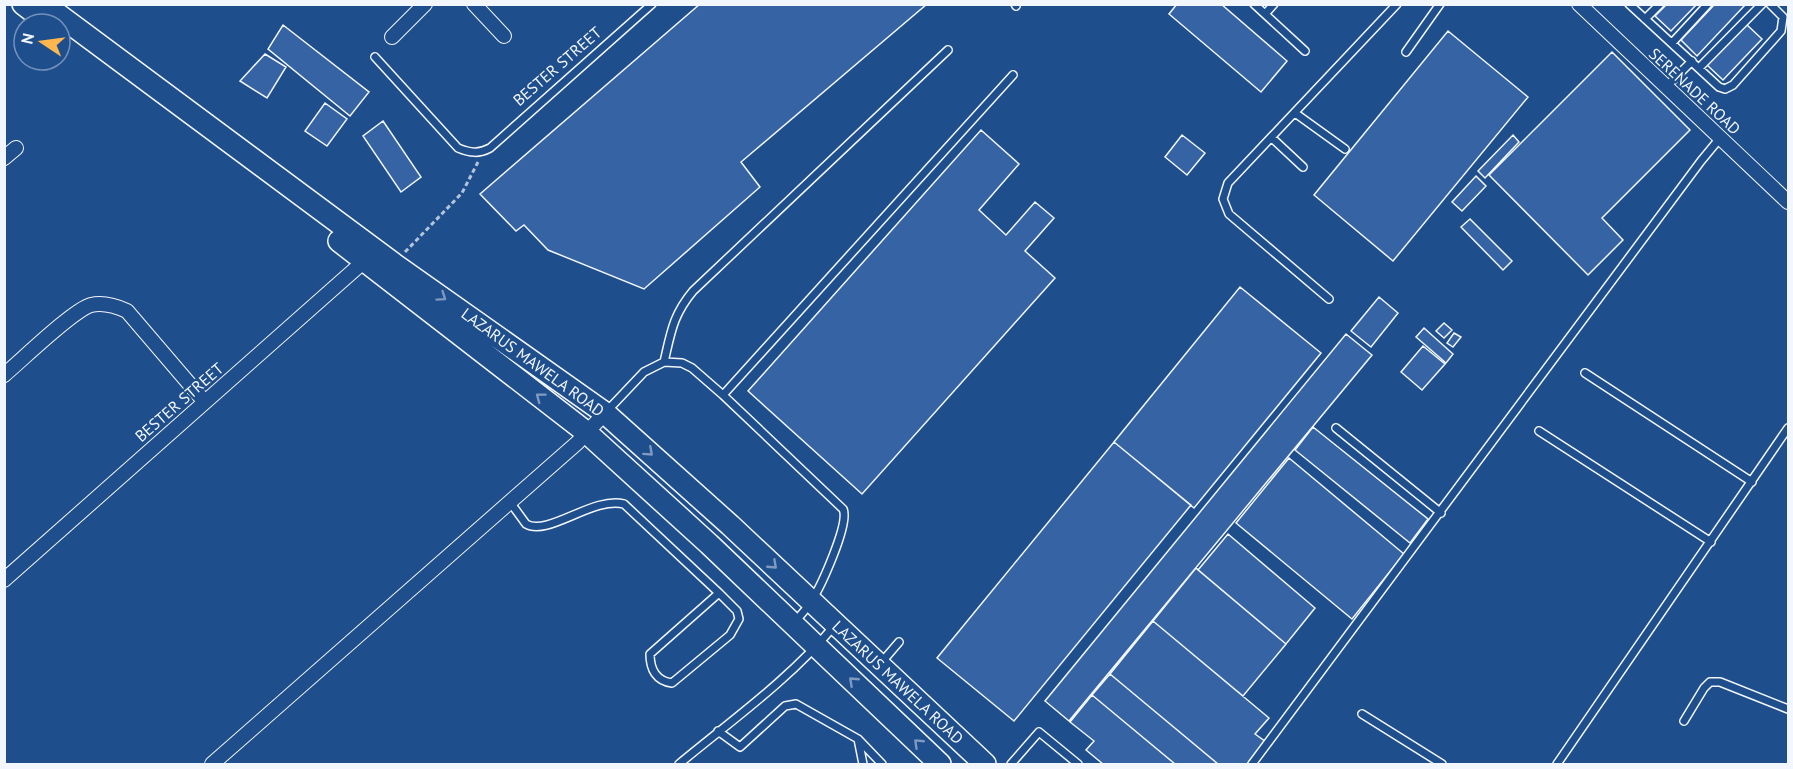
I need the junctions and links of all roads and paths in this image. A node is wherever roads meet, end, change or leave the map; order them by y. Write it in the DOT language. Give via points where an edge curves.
graph roads {
  1 [pos="44,4"];
  2 [pos="425,4"];
  3 [pos="474,4"];
  4 [pos="652,4"];
  5 [pos="1254,4"];
  6 [pos="1274,4"];
  7 [pos="1397,4"];
  8 [pos="1440,4"];
  9 [pos="1579,4"];
  10 [pos="1629,4"];
  11 [pos="1659,4"];
  12 [pos="1708,4"];
  13 [pos="1762,4"];
  14 [pos="1770,4"];
  15 [pos="1265,14"];
  16 [pos="1645,20"];
  17 [pos="504,36"];
  18 [pos="392,37"];
  19 [pos="72,41"];
  20 [pos="1672,44"];
  21 [pos="948,50"];
  22 [pos="1305,51"];
  23 [pos="1406,52"];
  24 [pos="375,57"];
  25 [pos="1692,61"];
  26 [pos="1699,68"];
  27 [pos="1013,75"];
  28 [pos="1666,87"];
  29 [pos="1295,113"];
  30 [pos="1272,138"];
  31 [pos="1720,138"];
  32 [pos="16,148"];
  33 [pos="1345,149"];
  34 [pos="483,152"];
  35 [pos="4,158"];
  36 [pos="1303,167"];
  37 [pos="1788,202"];
  38 [pos="371,256"];
  39 [pos="394,264"];
  40 [pos="1329,299"];
  41 [pos="664,362"];
  42 [pos="1585,374"];
  43 [pos="4,375"];
  44 [pos="723,395"];
  45 [pos="204,401"];
  46 [pos="605,413"];
  47 [pos="1336,428"];
  48 [pos="1788,428"];
  49 [pos="1539,431"];
  50 [pos="586,432"];
  51 [pos="1752,482"];
  52 [pos="509,501"];
  53 [pos="1440,513"];
  54 [pos="1711,542"];
  55 [pos="4,580"];
  56 [pos="719,593"];
  57 [pos="812,601"];
  58 [pos="836,624"];
  59 [pos="792,625"];
  60 [pos="899,642"];
  61 [pos="816,647"];
  62 [pos="879,665"];
  63 [pos="1788,709"];
  64 [pos="1362,714"];
  65 [pos="1684,721"];
  66 [pos="718,731"];
  67 [pos="858,739"];
  68 [pos="212,765"];
  69 [pos="679,765"];
  70 [pos="862,765"];
  71 [pos="882,765"];
  72 [pos="940,765"];
  73 [pos="985,765"];
  74 [pos="1011,765"];
  75 [pos="1078,765"];
  76 [pos="1252,765"];
  77 [pos="1442,765"];
  78 [pos="1557,765"];
  1 -- 38 [label="main road, LAZARUS MAWELA ROAD"];
  2 -- 18 [label="street"];
  3 -- 17 [label="street"];
  4 -- 34 [label="lane, BESTER STREET"];
  5 -- 15 [label="lane"];
  6 -- 15 [label="lane"];
  7 -- 29 [label="lane"];
  8 -- 23 [label="lane"];
  9 -- 28 [label="street, SERENADE ROAD"];
  10 -- 16 [label="lane"];
  11 -- 16 [label="lane"];
  12 -- 20 [label="lane"];
  13 -- 26 [label="lane"];
  14 -- 26 [label="lane" via="1783,17 1781,31 1733,85 1719,87"];
  15 -- 22 [label="lane"];
  16 -- 20 [label="lane"];
  19 -- 38 [label="main road, LAZARUS MAWELA ROAD"];
  20 -- 25 [label="lane"];
  21 -- 41 [label="lane" via="693,291 674,318"];
  24 -- 34 [label="lane" via="458,148"];
  25 -- 26 [label="lane"];
  25 -- 28 [label="lane"];
  27 -- 44 [label="lane"];
  28 -- 31 [label="street, SERENADE ROAD"];
  29 -- 30 [label="lane"];
  29 -- 33 [label="lane"];
  30 -- 36 [label="lane"];
  30 -- 40 [label="lane" via="1228,183 1222,199 1229,214"];
  31 -- 37 [label="street, SERENADE ROAD"];
  31 -- 53 [label="lane"];
  32 -- 35 [label="street"];
  34 -- 39 [label="path" via="462,193"];
  38 -- 39 [label="main road, LAZARUS MAWELA ROAD"];
  38 -- 45 [label="street, BESTER STREET"];
  50 -- 38 [label="main road, LAZARUS MAWELA ROAD, one-way"];
  39 -- 46 [label="main road, LAZARUS MAWELA ROAD, one-way"];
  41 -- 44 [label="lane" via="692,368"];
  41 -- 46 [label="lane" via="644,372"];
  42 -- 51 [label="lane"];
  43 -- 45 [label="street" via="76,313 103,304 127,311"];
  44 -- 57 [label="lane" via="845,514 840,537"];
  45 -- 55 [label="street, BESTER STREET"];
  46 -- 50 [label="street"];
  46 -- 57 [label="main road, LAZARUS MAWELA ROAD, one-way"];
  47 -- 53 [label="lane"];
  48 -- 51 [label="lane"];
  49 -- 54 [label="lane"];
  50 -- 52 [label="street"];
  50 -- 59 [label="main road, LAZARUS MAWELA ROAD"];
  51 -- 54 [label="lane"];
  52 -- 56 [label="lane" via="526,525 539,528 607,502 624,504"];
  52 -- 68 [label="street"];
  53 -- 76 [label="lane"];
  54 -- 78 [label="lane"];
  56 -- 56 [label="lane" via="737,611 736,626 672,683 663,682 654,674 650,654"];
  57 -- 58 [label="main road, LAZARUS MAWELA ROAD"];
  57 -- 59 [label="lane"];
  58 -- 61 [label="lane"];
  58 -- 62 [label="main road, LAZARUS MAWELA ROAD"];
  59 -- 61 [label="main road, LAZARUS MAWELA ROAD"];
  60 -- 62 [label="lane"];
  61 -- 66 [label="lane"];
  72 -- 61 [label="main road, LAZARUS MAWELA ROAD, one-way"];
  62 -- 73 [label="main road, LAZARUS MAWELA ROAD"];
  63 -- 65 [label="lane" via="1720,682 1710,682"];
  64 -- 77 [label="lane"];
  66 -- 67 [label="lane" via="740,747 785,706 796,704"];
  66 -- 69 [label="lane"];
  67 -- 70 [label="lane"];
  67 -- 71 [label="lane"];
  74 -- 75 [label="lane" via="1039,732"];
}
